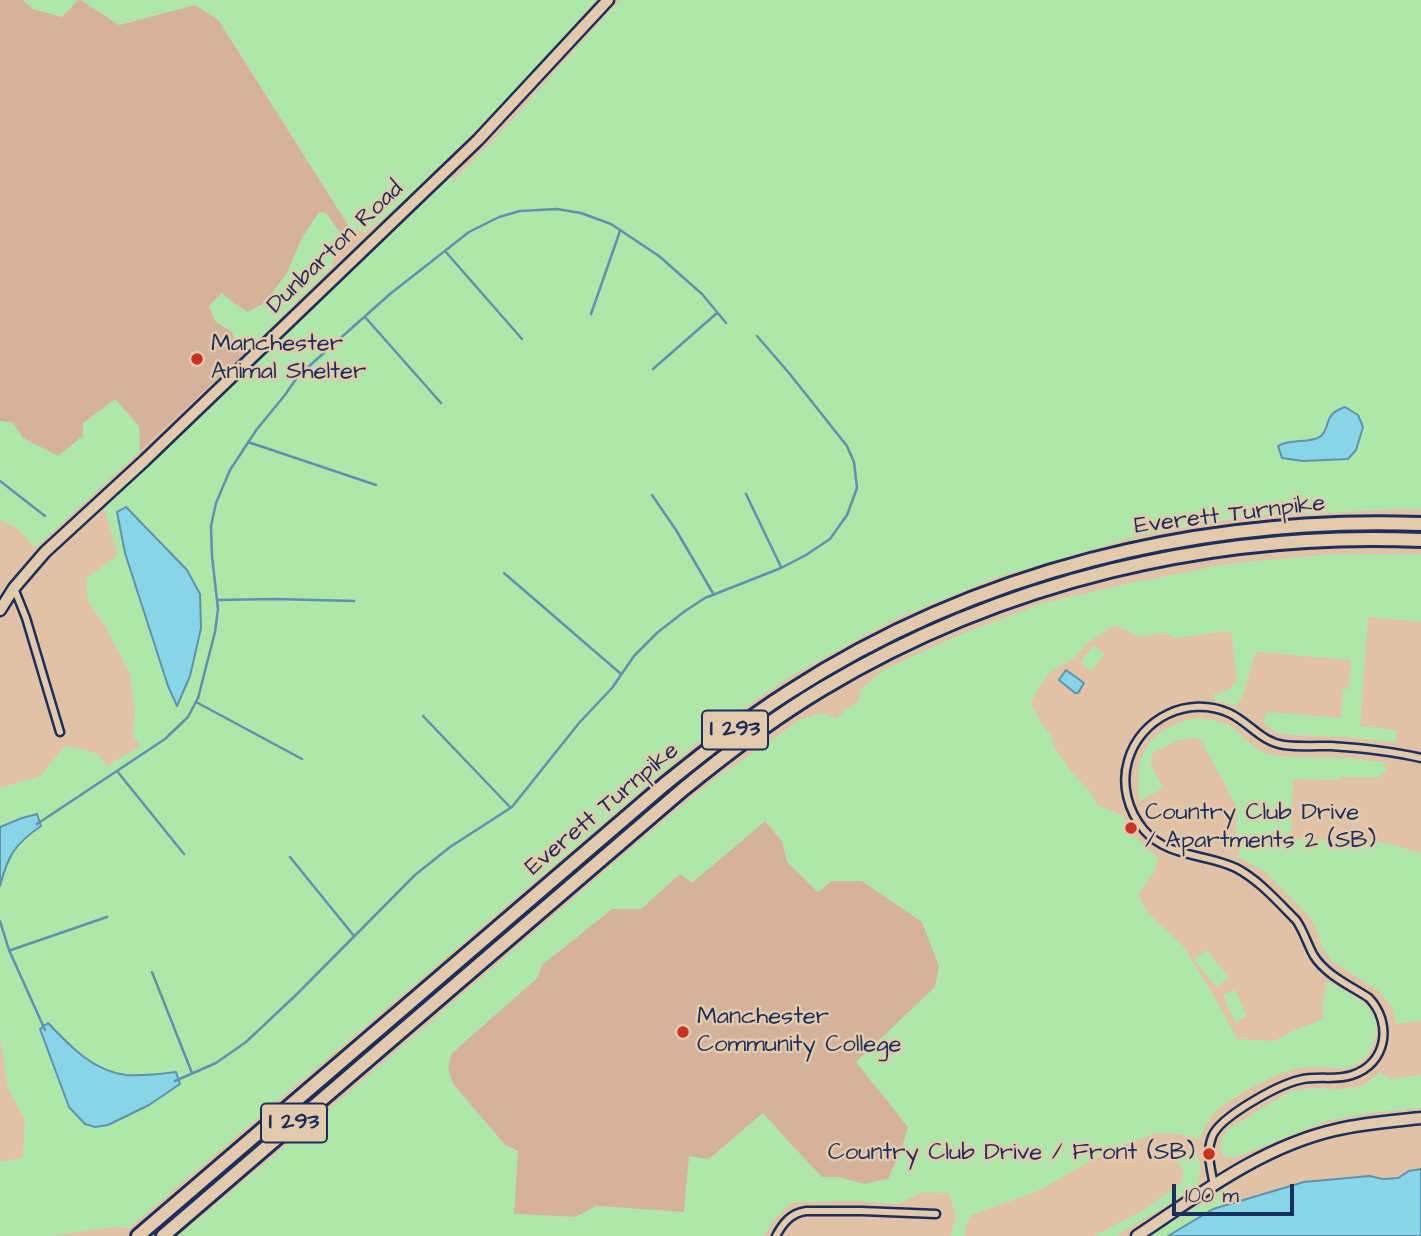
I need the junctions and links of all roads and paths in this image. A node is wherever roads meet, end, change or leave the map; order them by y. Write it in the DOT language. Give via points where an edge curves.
graph roads {
  1 [pos="608,0"];
  2 [pos="1421,524"];
  3 [pos="1421,540"];
  4 [pos="14,589"];
  5 [pos="0,610"];
  6 [pos="60,732"];
  7 [pos="1421,758"];
  8 [pos="1421,1118"];
  9 [pos="1214,1185"];
  10 [pos="936,1214"];
  11 [pos="138,1236"];
  12 [pos="163,1236"];
  13 [pos="776,1236"];
  14 [pos="1137,1236"];
  1 -- 4 [label="street, Dunbarton Road" via="478,140 45,552"];
  2 -- 11 [label="highway, Everett Turnpike / I 293" via="1257,529 1124,551 978,596 855,653 789,692 683,770"];
  3 -- 12 [label="highway, Everett Turnpike / I 293" via="1278,543 1107,571 990,608 856,669 726,754"];
  4 -- 5 [label="street, Dunbarton Road"];
  4 -- 6 [label="street"];
  7 -- 9 [label="street" via="1359,748 1281,745 1231,714 1201,707 1158,719 1131,753 1125,792 1143,829 1166,848 1216,860 1249,876 1296,920 1322,966 1375,1004 1384,1027 1377,1056 1359,1073 1291,1083 1224,1121 1210,1147"];
  8 -- 9 [label="street" via="1316,1135 1269,1154"];
  9 -- 14 [label="street"];
  10 -- 13 [label="street" via="797,1212"];
}
